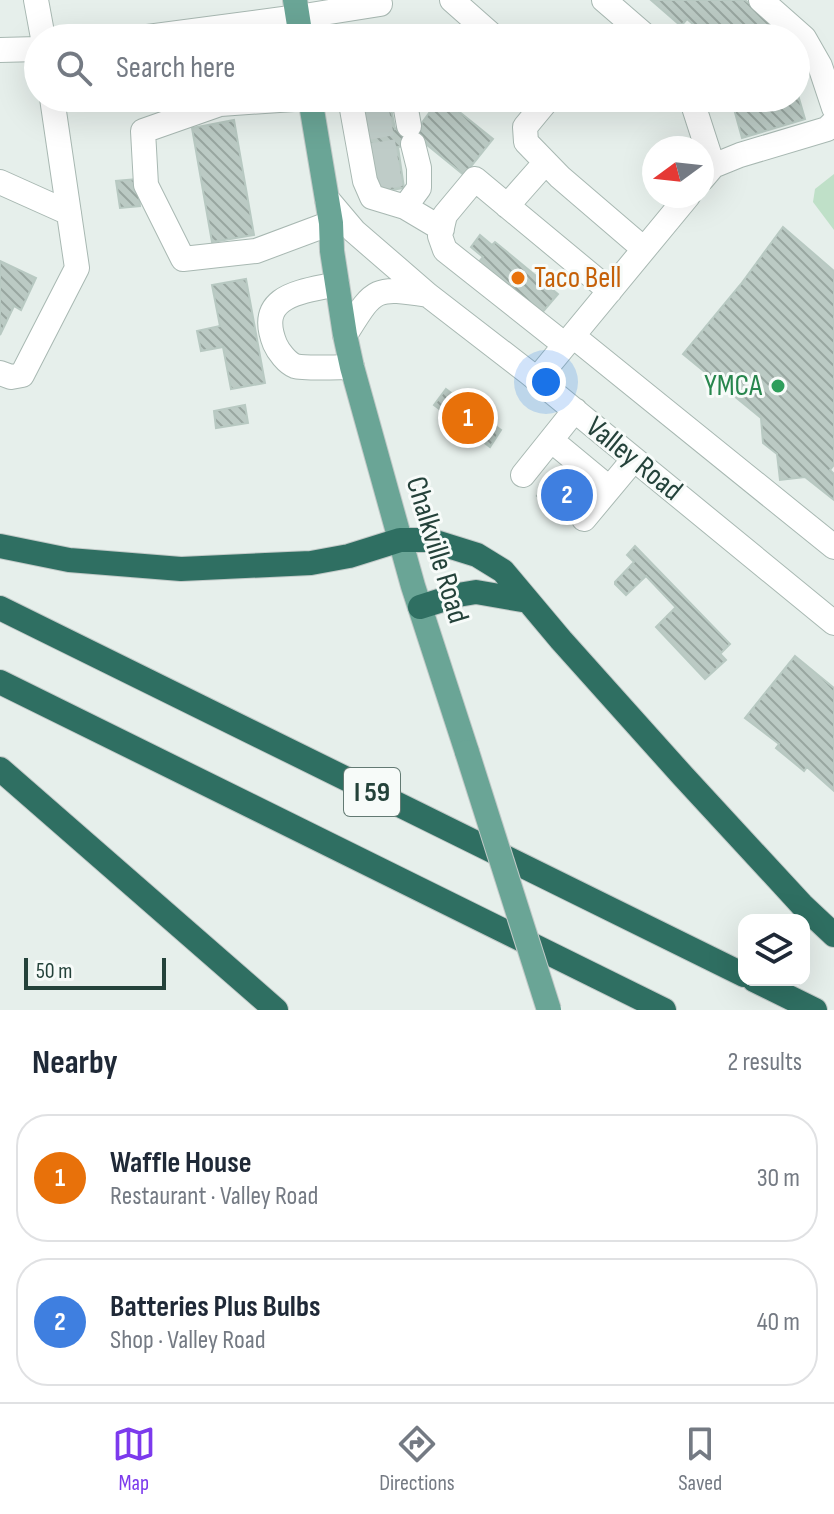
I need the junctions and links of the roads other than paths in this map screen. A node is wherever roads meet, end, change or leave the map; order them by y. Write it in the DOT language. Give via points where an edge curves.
graph roads {
  1 [pos="36,0"];
  2 [pos="452,0"];
  3 [pos="604,0"];
  4 [pos="761,0"];
  5 [pos="380,4"];
  6 [pos="298,18"];
  7 [pos="40,24"];
  8 [pos="251,24"];
  9 [pos="479,24"];
  10 [pos="632,24"];
  11 [pos="788,24"];
  12 [pos="810,48"];
  13 [pos="24,49"];
  14 [pos="0,50"];
  15 [pos="834,108"];
  16 [pos="54,112"];
  17 [pos="197,112"];
  18 [pos="312,112"];
  19 [pos="537,112"];
  20 [pos="694,112"];
  21 [pos="358,114"];
  22 [pos="834,122"];
  23 [pos="405,132"];
  24 [pos="700,136"];
  25 [pos="545,163"];
  26 [pos="369,168"];
  27 [pos="714,169"];
  28 [pos="0,182"];
  29 [pos="327,203"];
  30 [pos="507,206"];
  31 [pos="405,207"];
  32 [pos="678,208"];
  33 [pos="69,213"];
  34 [pos="442,229"];
  35 [pos="644,249"];
  36 [pos="337,284"];
  37 [pos="610,291"];
  38 [pos="428,295"];
  39 [pos="345,335"];
  40 [pos="569,341"];
  41 [pos="352,367"];
  42 [pos="0,373"];
  43 [pos="537,379"];
  44 [pos="575,410"];
  45 [pos="551,440"];
  46 [pos="634,459"];
  47 [pos="523,475"];
  48 [pos="609,488"];
  49 [pos="584,519"];
  50 [pos="400,540"];
  51 [pos="0,546"];
  52 [pos="834,547"];
  53 [pos="528,601"];
  54 [pos="420,607"];
  55 [pos="0,608"];
  56 [pos="834,623"];
  57 [pos="0,682"];
  58 [pos="0,769"];
  59 [pos="834,935"];
  60 [pos="738,972"];
  61 [pos="766,986"];
  62 [pos="276,1010"];
  63 [pos="549,1010"];
  64 [pos="664,1010"];
  65 [pos="815,1010"];
  1 -- 7 [label="street"];
  2 -- 9 [label="street"];
  3 -- 10 [label="street"];
  4 -- 11 [label="street"];
  5 -- 6 [label="street"];
  6 -- 8 [label="street"];
  12 -- 15 [label="street"];
  13 -- 14 [label="street"];
  16 -- 33 [label="street"];
  17 -- 29 [label="street" via="143,131 146,185 183,259 256,251"];
  18 -- 29 [label="main road, Chalkville Road"];
  19 -- 25 [label="street" via="525,127 526,142"];
  20 -- 24 [label="street"];
  21 -- 26 [label="street"];
  22 -- 27 [label="street"];
  23 -- 31 [label="street" via="419,188"];
  25 -- 30 [label="street"];
  25 -- 35 [label="street"];
  26 -- 29 [label="street"];
  26 -- 31 [label="street" via="372,197"];
  28 -- 33 [label="street"];
  29 -- 36 [label="main road, Chalkville Road"];
  29 -- 38 [label="street, Valley Road"];
  30 -- 34 [label="street" via="475,179 445,215"];
  30 -- 37 [label="street"];
  31 -- 34 [label="street"];
  32 -- 35 [label="street"];
  33 -- 42 [label="street" via="77,268 22,375"];
  34 -- 40 [label="street" via="445,250"];
  35 -- 37 [label="street"];
  36 -- 39 [label="main road, Chalkville Road"];
  36 -- 41 [label="street" via="278,302 270,330 276,348 295,366"];
  37 -- 40 [label="street"];
  38 -- 39 [label="street" via="397,290 372,296"];
  38 -- 43 [label="street, Valley Road"];
  39 -- 41 [label="main road, Chalkville Road"];
  40 -- 43 [label="street"];
  40 -- 52 [label="street"];
  41 -- 50 [label="main road, Chalkville Road"];
  43 -- 44 [label="street, Valley Road"];
  44 -- 45 [label="street"];
  44 -- 46 [label="street, Valley Road"];
  45 -- 47 [label="street"];
  45 -- 48 [label="street"];
  46 -- 48 [label="street"];
  46 -- 56 [label="street, Valley Road"];
  48 -- 49 [label="street"];
  50 -- 51 [label="highway" via="311,563 181,569 69,560"];
  50 -- 53 [label="highway" via="429,540 477,555 503,571"];
  50 -- 54 [label="main road, Chalkville Road"];
  53 -- 54 [label="highway" via="476,592"];
  53 -- 59 [label="highway"];
  54 -- 63 [label="main road, Chalkville Road, bridge"];
  55 -- 60 [label="highway, I 59"];
  57 -- 64 [label="highway, I 59"];
  58 -- 62 [label="highway"];
  61 -- 65 [label="highway"];
}
